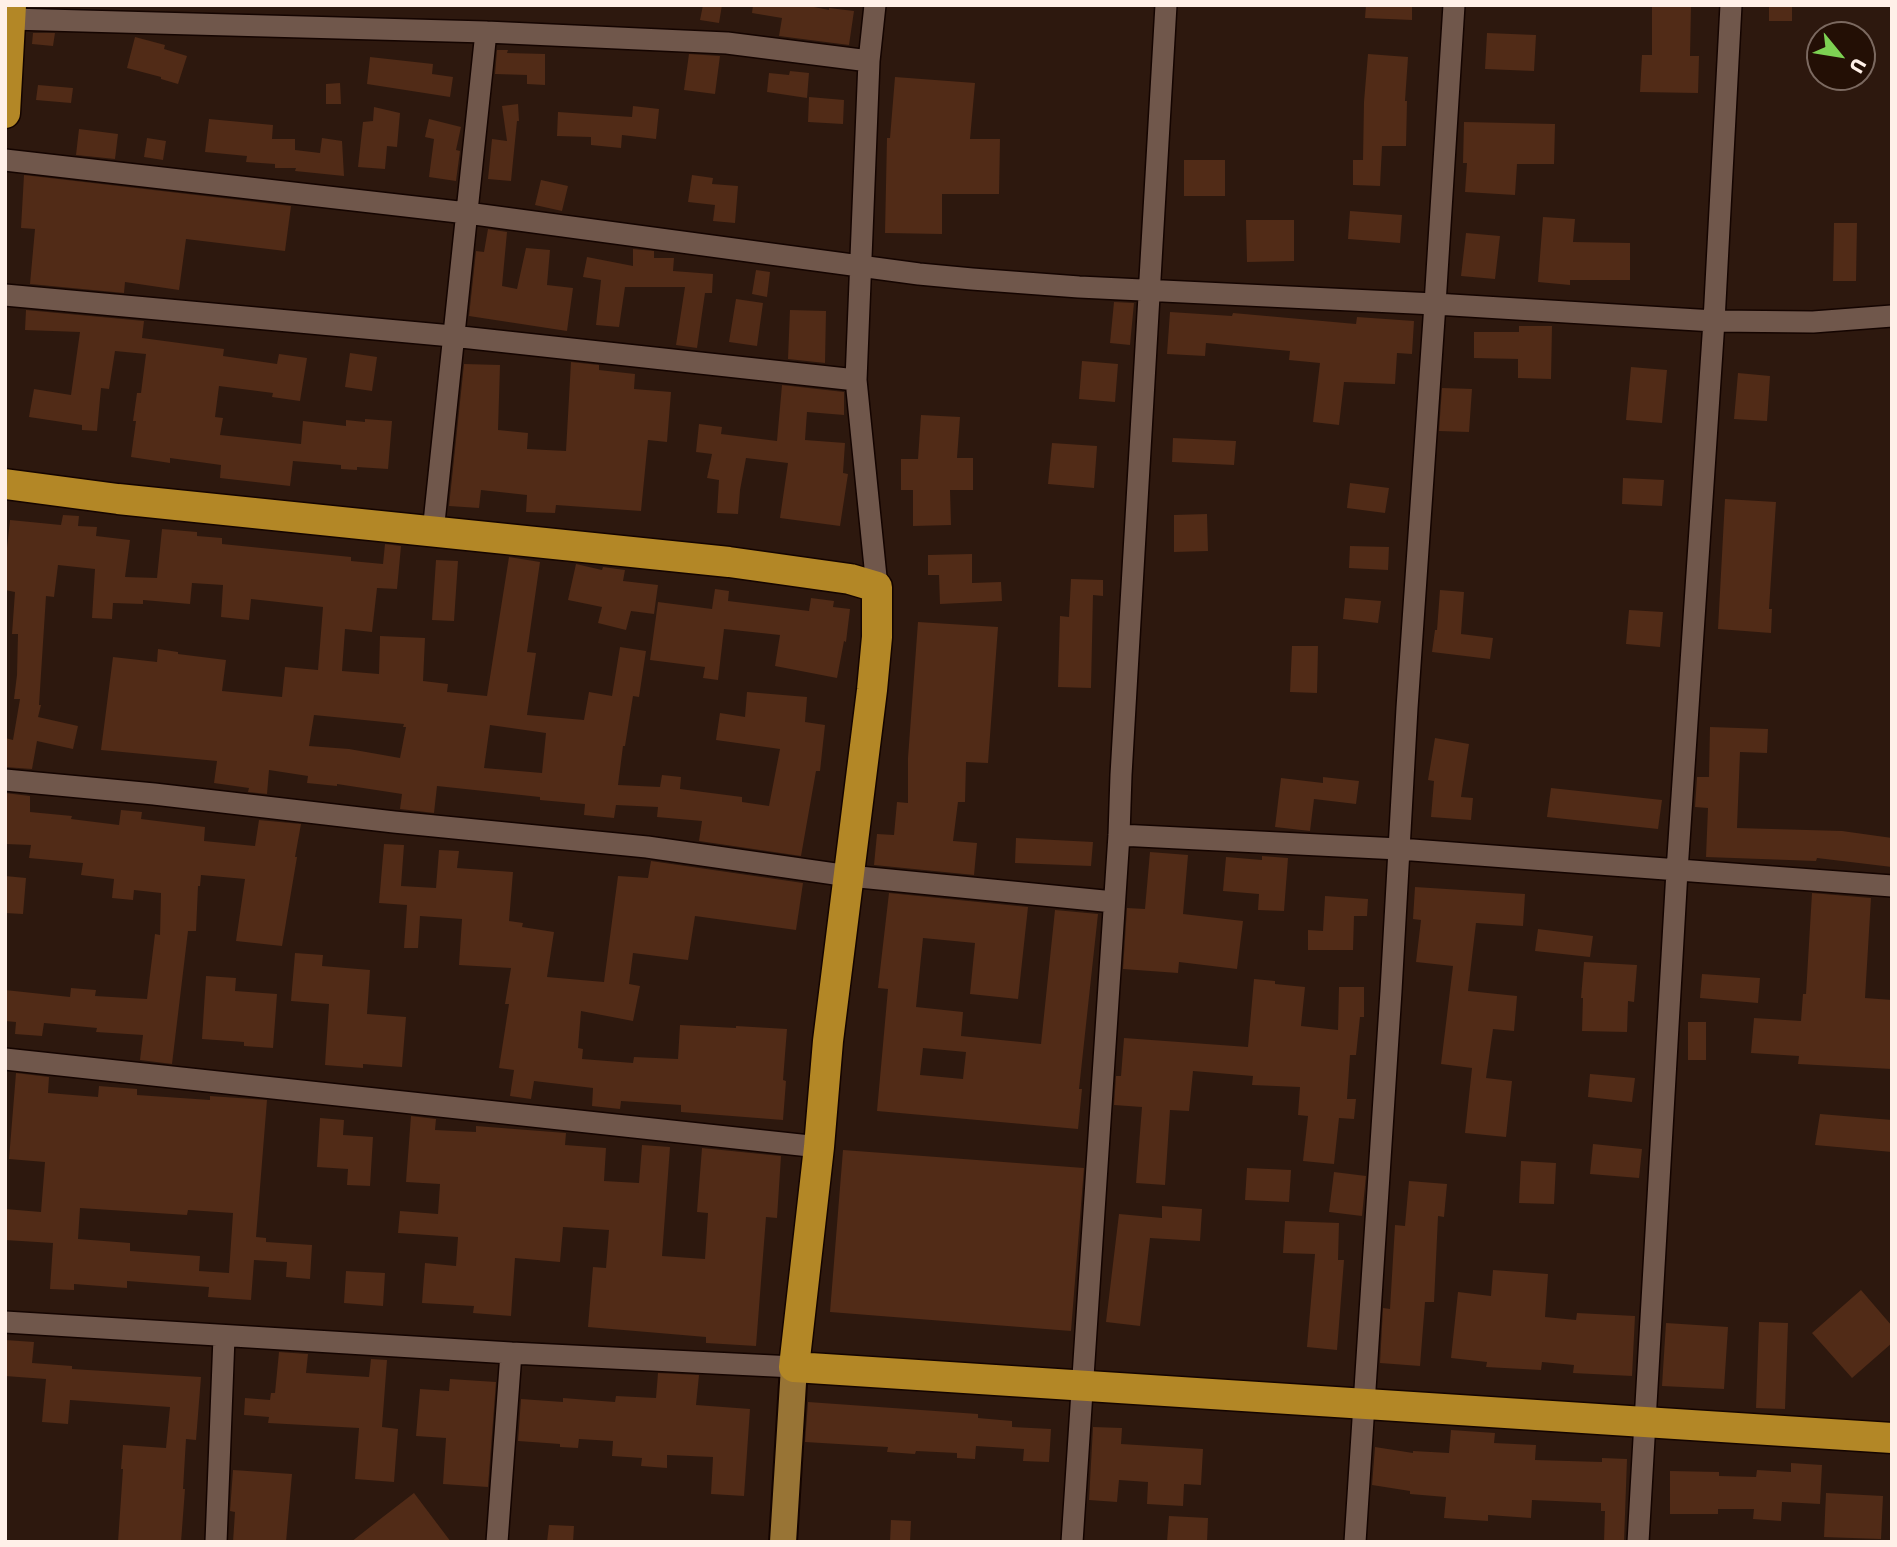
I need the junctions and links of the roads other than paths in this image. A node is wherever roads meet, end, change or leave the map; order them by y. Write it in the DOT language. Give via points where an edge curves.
graph roads {
  1 [pos="875,5"];
  2 [pos="1166,5"];
  3 [pos="1454,5"];
  4 [pos="1731,5"];
  5 [pos="10,12"];
  6 [pos="486,32"];
  7 [pos="869,61"];
  8 [pos="5,113"];
  9 [pos="5,160"];
  10 [pos="467,213"];
  11 [pos="861,266"];
  12 [pos="1149,289"];
  13 [pos="5,295"];
  14 [pos="1435,304"];
  15 [pos="1892,316"];
  16 [pos="1714,321"];
  17 [pos="452,336"];
  18 [pos="856,380"];
  19 [pos="5,484"];
  20 [pos="433,532"];
  21 [pos="877,587"];
  22 [pos="5,780"];
  23 [pos="1119,835"];
  24 [pos="1399,849"];
  25 [pos="1677,871"];
  26 [pos="849,876"];
  27 [pos="1892,886"];
  28 [pos="1114,902"];
  29 [pos="5,1059"];
  30 [pos="819,1147"];
  31 [pos="5,1322"];
  32 [pos="224,1337"];
  33 [pos="510,1353"];
  34 [pos="794,1367"];
  35 [pos="1082,1386"];
  36 [pos="1363,1404"];
  37 [pos="1644,1422"];
  38 [pos="1892,1438"];
  39 [pos="216,1542"];
  40 [pos="498,1542"];
  41 [pos="783,1542"];
  42 [pos="1072,1542"];
  43 [pos="1355,1542"];
  44 [pos="1638,1542"];
  1 -- 7 [label="street"];
  2 -- 12 [label="street"];
  3 -- 14 [label="street"];
  4 -- 16 [label="street"];
  5 -- 6 [label="street"];
  5 -- 8 [label="highway"];
  6 -- 7 [label="street" via="727,43"];
  6 -- 10 [label="street"];
  7 -- 11 [label="street"];
  9 -- 10 [label="street"];
  10 -- 11 [label="street"];
  10 -- 17 [label="street"];
  11 -- 12 [label="street" via="972,279"];
  11 -- 18 [label="street"];
  12 -- 14 [label="street"];
  12 -- 23 [label="street"];
  13 -- 17 [label="street"];
  14 -- 16 [label="street"];
  14 -- 24 [label="street"];
  15 -- 16 [label="street" via="1812,322"];
  16 -- 25 [label="street"];
  17 -- 18 [label="street"];
  17 -- 20 [label="street"];
  18 -- 21 [label="street"];
  19 -- 20 [label="highway"];
  20 -- 21 [label="highway" via="729,562"];
  21 -- 26 [label="highway" via="875,657"];
  22 -- 26 [label="street" via="647,847"];
  23 -- 24 [label="street"];
  23 -- 28 [label="street"];
  24 -- 25 [label="street"];
  24 -- 36 [label="street"];
  25 -- 27 [label="street"];
  25 -- 37 [label="street"];
  26 -- 28 [label="street"];
  26 -- 30 [label="highway"];
  28 -- 35 [label="street"];
  29 -- 30 [label="street"];
  30 -- 34 [label="highway"];
  31 -- 32 [label="street"];
  32 -- 33 [label="street"];
  32 -- 39 [label="street"];
  33 -- 34 [label="street"];
  33 -- 40 [label="street"];
  34 -- 35 [label="highway"];
  34 -- 41 [label="main road"];
  35 -- 36 [label="highway"];
  35 -- 42 [label="street"];
  36 -- 37 [label="highway"];
  36 -- 43 [label="street"];
  37 -- 38 [label="highway"];
  37 -- 44 [label="street"];
}
